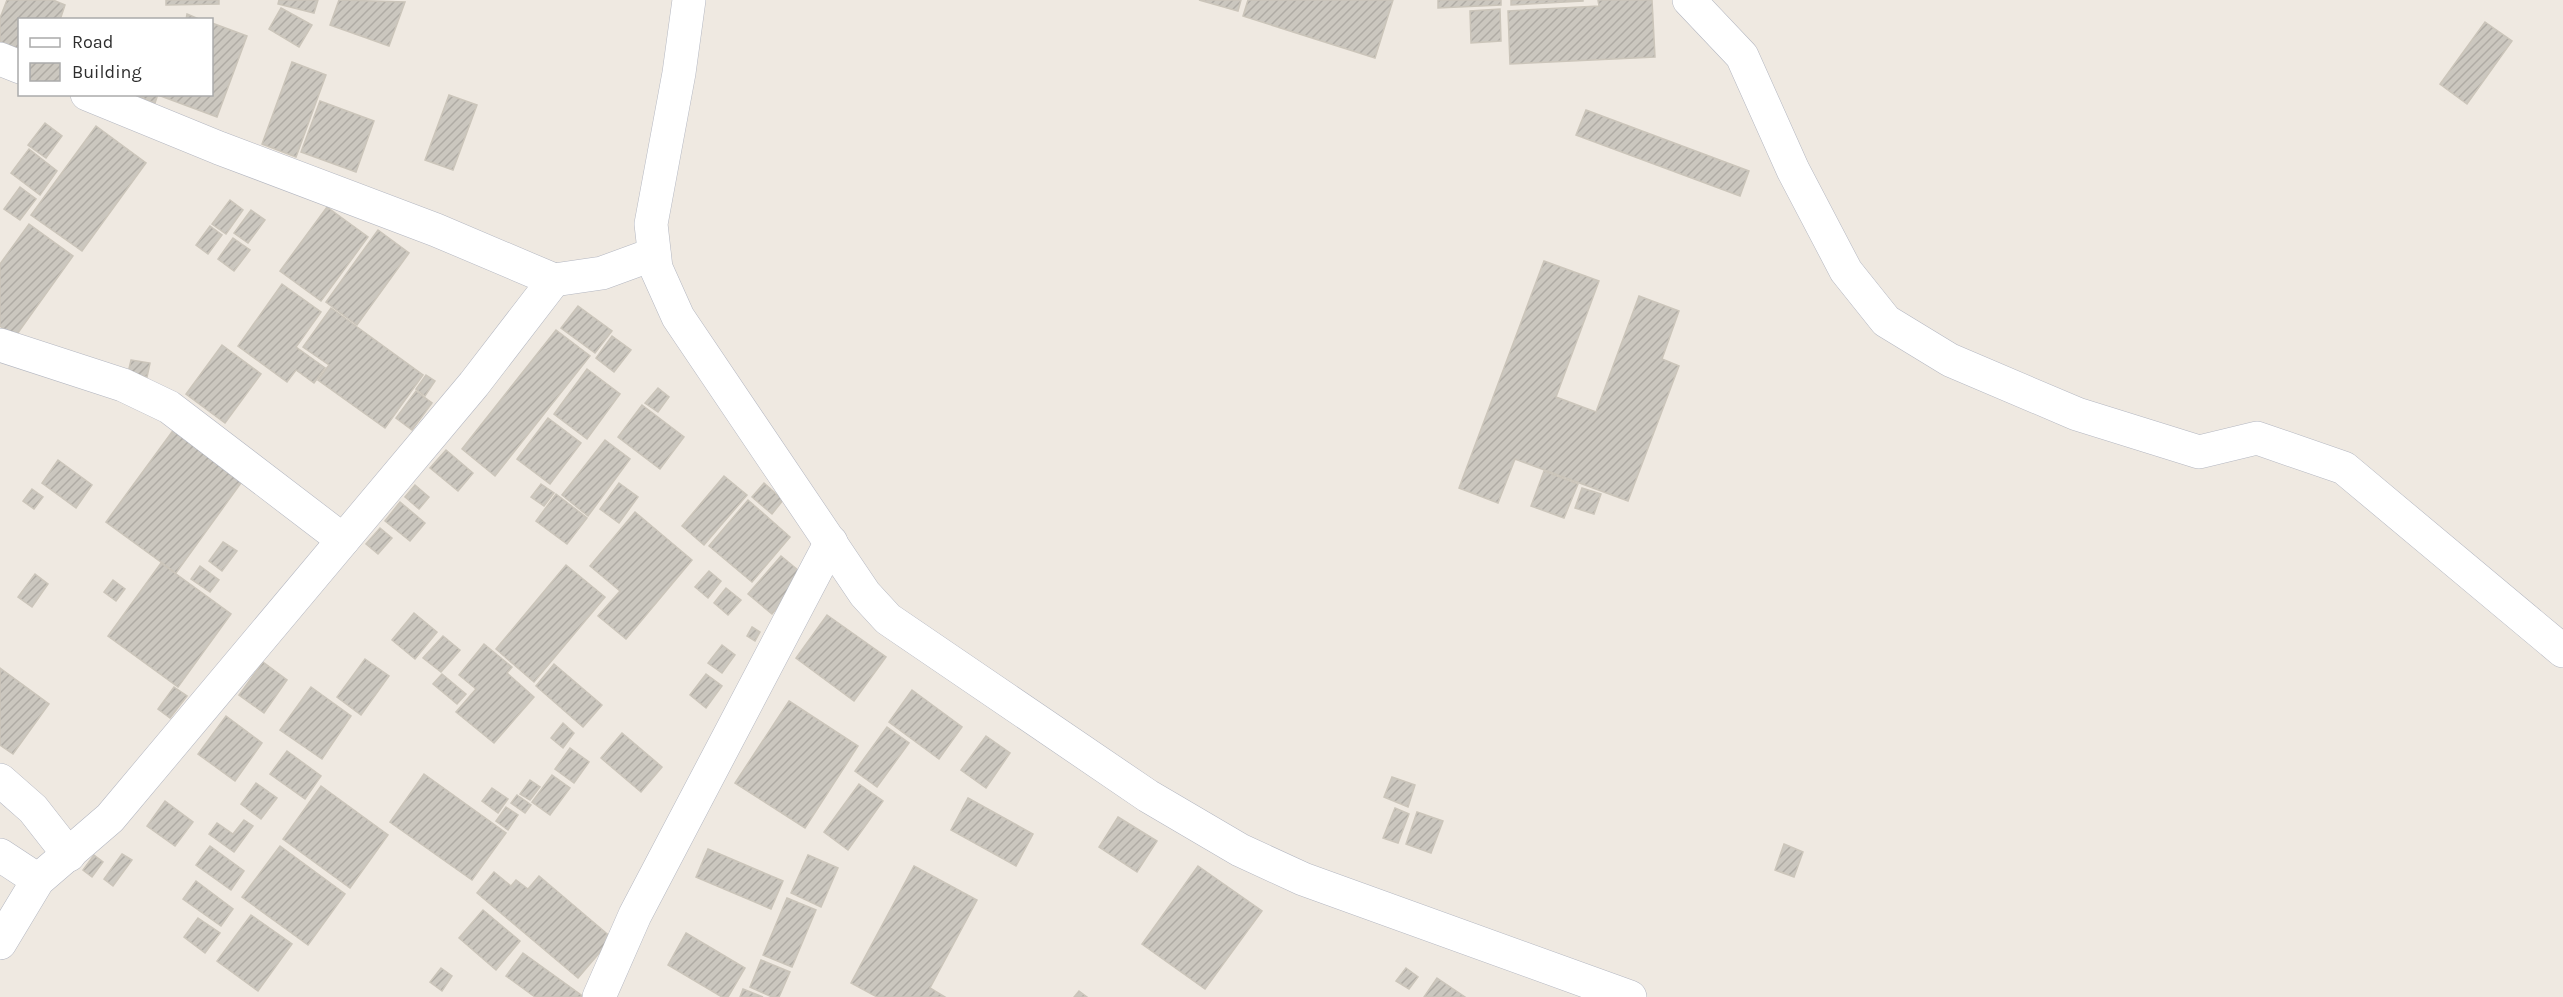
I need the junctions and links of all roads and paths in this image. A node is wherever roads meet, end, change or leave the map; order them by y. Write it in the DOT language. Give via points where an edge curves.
graph roads {
  1 [pos="689,0"];
  2 [pos="1689,0"];
  3 [pos="0,59"];
  4 [pos="18,66"];
  5 [pos="92,96"];
  6 [pos="654,254"];
  7 [pos="554,280"];
  8 [pos="0,345"];
  9 [pos="343,540"];
  10 [pos="831,542"];
  11 [pos="2563,651"];
  12 [pos="0,780"];
  13 [pos="0,855"];
  14 [pos="69,855"];
  15 [pos="38,880"];
  16 [pos="0,943"];
  17 [pos="599,997"];
  18 [pos="1630,997"];
  1 -- 6 [label="street" via="651,224"];
  2 -- 11 [label="street" via="1742,56 1793,170 1846,271 1886,321 1950,360 2077,414 2199,452 2257,438 2344,468"];
  3 -- 4 [label="street"];
  5 -- 7 [label="street"];
  6 -- 7 [label="street" via="602,273"];
  6 -- 10 [label="street" via="656,268 678,318"];
  7 -- 9 [label="street" via="474,384"];
  8 -- 9 [label="street" via="123,385 169,407"];
  9 -- 14 [label="street" via="110,818"];
  10 -- 17 [label="street" via="635,915"];
  10 -- 18 [label="street" via="865,594 888,619 1148,796 1240,850 1303,879"];
  12 -- 14 [label="street" via="33,809"];
  13 -- 15 [label="street"];
  14 -- 15 [label="street"];
  15 -- 16 [label="street"];
}
